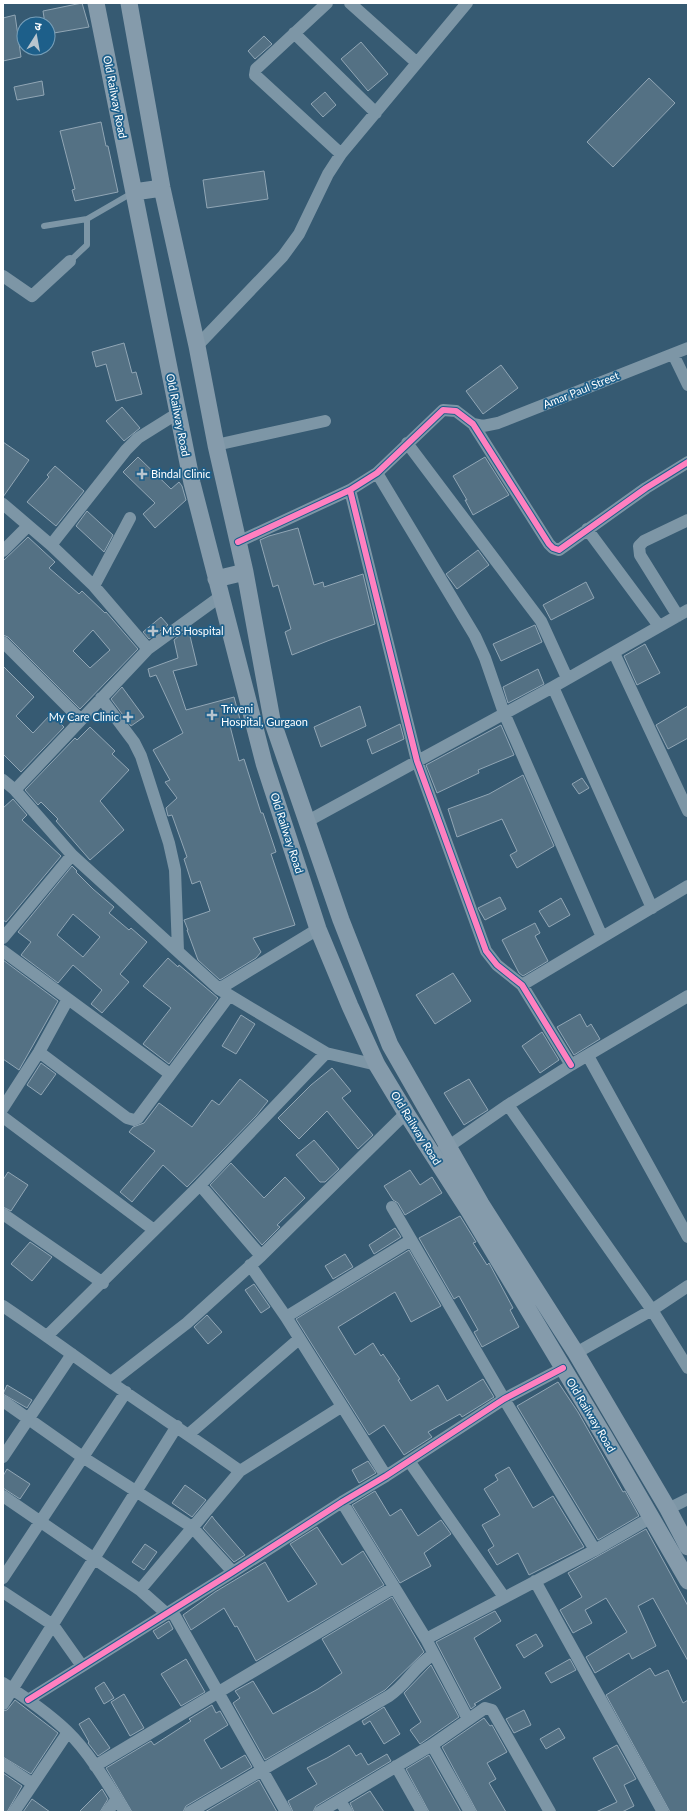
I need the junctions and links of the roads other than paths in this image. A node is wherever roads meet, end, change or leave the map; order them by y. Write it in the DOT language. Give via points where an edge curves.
graph roads {
  1 [pos="96,3"];
  2 [pos="128,3"];
  3 [pos="327,3"];
  4 [pos="350,3"];
  5 [pos="466,3"];
  6 [pos="294,34"];
  7 [pos="417,64"];
  8 [pos="376,113"];
  9 [pos="341,154"];
  10 [pos="162,188"];
  11 [pos="134,192"];
  12 [pos="87,219"];
  13 [pos="44,226"];
  14 [pos="70,261"];
  15 [pos="3,276"];
  16 [pos="197,346"];
  17 [pos="688,348"];
  18 [pos="673,354"];
  19 [pos="688,385"];
  20 [pos="178,413"];
  21 [pos="325,421"];
  22 [pos="473,424"];
  23 [pos="407,443"];
  24 [pos="216,445"];
  25 [pos="688,462"];
  26 [pos="377,473"];
  27 [pos="350,490"];
  28 [pos="3,504"];
  29 [pos="130,518"];
  30 [pos="688,520"];
  31 [pos="28,526"];
  32 [pos="588,529"];
  33 [pos="238,542"];
  34 [pos="51,545"];
  35 [pos="3,551"];
  36 [pos="245,572"];
  37 [pos="216,579"];
  38 [pos="94,586"];
  39 [pos="221,596"];
  40 [pos="683,613"];
  41 [pos="659,626"];
  42 [pos="3,642"];
  43 [pos="148,649"];
  44 [pos="614,653"];
  45 [pos="567,678"];
  46 [pos="553,687"];
  47 [pos="101,698"];
  48 [pos="504,714"];
  49 [pos="82,720"];
  50 [pos="417,761"];
  51 [pos="3,780"];
  52 [pos="15,790"];
  53 [pos="688,811"];
  54 [pos="306,822"];
  55 [pos="72,855"];
  56 [pos="688,886"];
  57 [pos="652,908"];
  58 [pos="318,929"];
  59 [pos="602,937"];
  60 [pos="3,938"];
  61 [pos="3,951"];
  62 [pos="178,952"];
  63 [pos="522,985"];
  64 [pos="219,989"];
  65 [pos="229,996"];
  66 [pos="688,996"];
  67 [pos="68,999"];
  68 [pos="39,1052"];
  69 [pos="326,1053"];
  70 [pos="588,1056"];
  71 [pos="377,1065"];
  72 [pos="570,1065"];
  73 [pos="170,1074"];
  74 [pos="508,1105"];
  75 [pos="3,1108"];
  76 [pos="406,1113"];
  77 [pos="3,1117"];
  78 [pos="448,1148"];
  79 [pos="434,1156"];
  80 [pos="200,1185"];
  81 [pos="392,1207"];
  82 [pos="3,1214"];
  83 [pos="154,1230"];
  84 [pos="688,1237"];
  85 [pos="411,1240"];
  86 [pos="261,1256"];
  87 [pos="250,1265"];
  88 [pos="103,1283"];
  89 [pos="688,1286"];
  90 [pos="3,1306"];
  91 [pos="652,1310"];
  92 [pos="286,1317"];
  93 [pos="47,1336"];
  94 [pos="299,1338"];
  95 [pos="576,1353"];
  96 [pos="72,1354"];
  97 [pos="563,1368"];
  98 [pos="688,1368"];
  99 [pos="111,1382"];
  100 [pos="126,1392"];
  101 [pos="504,1399"];
  102 [pos="3,1401"];
  103 [pos="341,1407"];
  104 [pos="28,1419"];
  105 [pos="177,1426"];
  106 [pos="189,1434"];
  107 [pos="3,1457"];
  108 [pos="84,1458"];
  109 [pos="409,1461"];
  110 [pos="240,1471"];
  111 [pos="386,1476"];
  112 [pos="137,1492"];
  113 [pos="3,1496"];
  114 [pos="342,1502"];
  115 [pos="687,1502"];
  116 [pos="668,1509"];
  117 [pos="652,1517"];
  118 [pos="40,1523"];
  119 [pos="192,1527"];
  120 [pos="688,1547"];
  121 [pos="595,1550"];
  122 [pos="95,1559"];
  123 [pos="233,1572"];
  124 [pos="3,1578"];
  125 [pos="535,1581"];
  126 [pos="688,1581"];
  127 [pos="393,1588"];
  128 [pos="140,1590"];
  129 [pos="3,1592"];
  130 [pos="504,1597"];
  131 [pos="170,1612"];
  132 [pos="53,1625"];
  133 [pos="426,1639"];
  134 [pos="434,1654"];
  135 [pos="82,1666"];
  136 [pos="8,1686"];
  137 [pos="219,1692"];
  138 [pos="28,1700"];
  139 [pos="3,1704"];
  140 [pos="468,1719"];
  141 [pos="68,1732"];
  142 [pos="432,1745"];
  143 [pos="3,1764"];
  144 [pos="95,1766"];
  145 [pos="396,1766"];
  146 [pos="261,1771"];
  147 [pos="33,1784"];
  148 [pos="117,1799"];
  149 [pos="340,1801"];
  150 [pos="14,1812"];
  151 [pos="106,1812"];
  152 [pos="125,1812"];
  153 [pos="190,1812"];
  154 [pos="286,1812"];
  155 [pos="320,1812"];
  156 [pos="347,1812"];
  157 [pos="422,1812"];
  158 [pos="470,1812"];
  159 [pos="550,1812"];
  160 [pos="663,1812"];
  1 -- 11 [label="main road, Old Railway Road"];
  2 -- 10 [label="main road, Old Railway Road"];
  3 -- 6 [label="street"];
  4 -- 7 [label="street"];
  5 -- 7 [label="street"];
  6 -- 8 [label="street"];
  6 -- 9 [label="street" via="256,69 255,75"];
  7 -- 8 [label="street"];
  8 -- 9 [label="street"];
  9 -- 16 [label="street" via="328,174 299,234 283,256"];
  10 -- 11 [label="main road"];
  10 -- 16 [label="main road, Old Railway Road"];
  11 -- 12 [label="lane"];
  11 -- 20 [label="main road, Old Railway Road"];
  12 -- 13 [label="lane"];
  12 -- 14 [label="lane" via="86,244"];
  14 -- 15 [label="street" via="32,296"];
  16 -- 24 [label="main road, Old Railway Road"];
  17 -- 18 [label="street, Amar Paul Street"];
  18 -- 19 [label="street"];
  18 -- 22 [label="street, Amar Paul Street" via="498,424"];
  20 -- 34 [label="street" via="138,438 126,450"];
  20 -- 37 [label="main road, Old Railway Road"];
  21 -- 24 [label="street"];
  22 -- 23 [label="street" via="456,411 443,410"];
  22 -- 32 [label="street" via="553,548 559,550"];
  23 -- 26 [label="street"];
  23 -- 45 [label="street" via="541,621"];
  24 -- 33 [label="main road, Old Railway Road"];
  25 -- 32 [label="street"];
  26 -- 27 [label="street"];
  26 -- 48 [label="street" via="475,636"];
  27 -- 33 [label="street"];
  27 -- 50 [label="street"];
  28 -- 31 [label="street"];
  29 -- 38 [label="street"];
  30 -- 40 [label="street" via="644,541 639,546 640,555"];
  31 -- 34 [label="street"];
  31 -- 35 [label="street"];
  32 -- 41 [label="street"];
  33 -- 36 [label="main road, Old Railway Road"];
  34 -- 38 [label="street"];
  36 -- 37 [label="main road"];
  36 -- 54 [label="main road, Old Railway Road" via="272,720"];
  37 -- 39 [label="main road, Old Railway Road"];
  38 -- 43 [label="street"];
  39 -- 43 [label="street"];
  39 -- 58 [label="main road, Old Railway Road" via="264,762"];
  40 -- 41 [label="street"];
  41 -- 44 [label="street"];
  42 -- 49 [label="street"];
  43 -- 47 [label="street"];
  44 -- 45 [label="street"];
  44 -- 53 [label="street"];
  45 -- 46 [label="street"];
  46 -- 48 [label="street"];
  46 -- 57 [label="street"];
  47 -- 49 [label="street"];
  47 -- 62 [label="street" via="134,742 141,756 166,831 175,870"];
  48 -- 50 [label="street"];
  48 -- 59 [label="street"];
  49 -- 52 [label="street"];
  50 -- 54 [label="street"];
  50 -- 63 [label="street" via="486,951"];
  51 -- 52 [label="street"];
  52 -- 55 [label="street"];
  54 -- 78 [label="main road, Old Railway Road" via="390,1045"];
  55 -- 60 [label="street"];
  55 -- 62 [label="street"];
  56 -- 57 [label="street"];
  57 -- 59 [label="street"];
  58 -- 64 [label="street"];
  58 -- 71 [label="main road, Old Railway Road"];
  59 -- 63 [label="street"];
  61 -- 67 [label="street"];
  62 -- 64 [label="street"];
  63 -- 72 [label="street"];
  64 -- 65 [label="street"];
  65 -- 69 [label="street"];
  65 -- 73 [label="street"];
  66 -- 70 [label="street"];
  67 -- 68 [label="street"];
  67 -- 73 [label="street"];
  68 -- 73 [label="street" via="129,1119 134,1120"];
  68 -- 75 [label="street"];
  69 -- 71 [label="street"];
  69 -- 80 [label="street"];
  70 -- 72 [label="street"];
  70 -- 84 [label="street"];
  71 -- 76 [label="main road, Old Railway Road"];
  72 -- 74 [label="street"];
  74 -- 78 [label="street"];
  74 -- 91 [label="street"];
  76 -- 79 [label="main road, Old Railway Road"];
  76 -- 86 [label="street"];
  77 -- 83 [label="street"];
  78 -- 79 [label="street"];
  78 -- 95 [label="main road, Old Railway Road"];
  79 -- 97 [label="main road, Old Railway Road"];
  80 -- 83 [label="street"];
  80 -- 86 [label="street"];
  81 -- 85 [label="street"];
  82 -- 88 [label="street"];
  83 -- 88 [label="street"];
  85 -- 92 [label="street"];
  85 -- 101 [label="street"];
  86 -- 87 [label="street"];
  87 -- 92 [label="street"];
  87 -- 99 [label="street" via="187,1323"];
  88 -- 93 [label="street"];
  89 -- 91 [label="street"];
  90 -- 93 [label="street"];
  91 -- 95 [label="street"];
  91 -- 98 [label="street"];
  92 -- 94 [label="street"];
  93 -- 96 [label="street"];
  94 -- 103 [label="street"];
  94 -- 106 [label="street"];
  95 -- 116 [label="main road, Old Railway Road"];
  96 -- 99 [label="street"];
  96 -- 104 [label="street"];
  97 -- 101 [label="street"];
  97 -- 117 [label="main road, Old Railway Road"];
  99 -- 100 [label="street"];
  100 -- 105 [label="street"];
  100 -- 108 [label="street"];
  101 -- 109 [label="street"];
  101 -- 121 [label="street"];
  102 -- 104 [label="street"];
  103 -- 110 [label="street"];
  103 -- 111 [label="street"];
  104 -- 107 [label="street"];
  104 -- 108 [label="street"];
  105 -- 106 [label="street"];
  105 -- 112 [label="street"];
  106 -- 110 [label="street"];
  108 -- 112 [label="street"];
  108 -- 118 [label="street"];
  109 -- 111 [label="street"];
  109 -- 130 [label="street"];
  110 -- 119 [label="street"];
  111 -- 114 [label="street"];
  112 -- 119 [label="street"];
  112 -- 122 [label="street"];
  113 -- 118 [label="street"];
  114 -- 123 [label="street"];
  114 -- 127 [label="street"];
  115 -- 116 [label="street"];
  116 -- 120 [label="main road, Old Railway Road"];
  117 -- 121 [label="street"];
  117 -- 126 [label="main road, Old Railway Road"];
  118 -- 122 [label="street"];
  118 -- 124 [label="street"];
  119 -- 123 [label="street"];
  119 -- 128 [label="street"];
  121 -- 125 [label="street"];
  122 -- 128 [label="street"];
  122 -- 132 [label="street"];
  123 -- 131 [label="street"];
  125 -- 130 [label="street"];
  125 -- 160 [label="street"];
  127 -- 133 [label="street"];
  127 -- 137 [label="street"];
  128 -- 131 [label="street"];
  129 -- 132 [label="street"];
  130 -- 133 [label="street"];
  131 -- 135 [label="street"];
  131 -- 137 [label="street"];
  132 -- 135 [label="street"];
  132 -- 136 [label="street"];
  133 -- 134 [label="street"];
  134 -- 140 [label="street"];
  134 -- 146 [label="street" via="419,1664 403,1685 389,1696"];
  135 -- 138 [label="street"];
  136 -- 138 [label="street"];
  136 -- 139 [label="street"];
  137 -- 144 [label="street"];
  137 -- 146 [label="street"];
  138 -- 141 [label="street"];
  140 -- 142 [label="street"];
  140 -- 159 [label="street" via="482,1709 492,1710"];
  141 -- 144 [label="street"];
  141 -- 147 [label="street"];
  142 -- 145 [label="street"];
  142 -- 158 [label="street"];
  143 -- 147 [label="street"];
  144 -- 148 [label="street"];
  145 -- 149 [label="street"];
  145 -- 157 [label="street"];
  146 -- 153 [label="street"];
  146 -- 154 [label="street"];
  147 -- 150 [label="street"];
  148 -- 151 [label="street"];
  148 -- 152 [label="street"];
  149 -- 155 [label="street"];
  149 -- 156 [label="street"];
}
